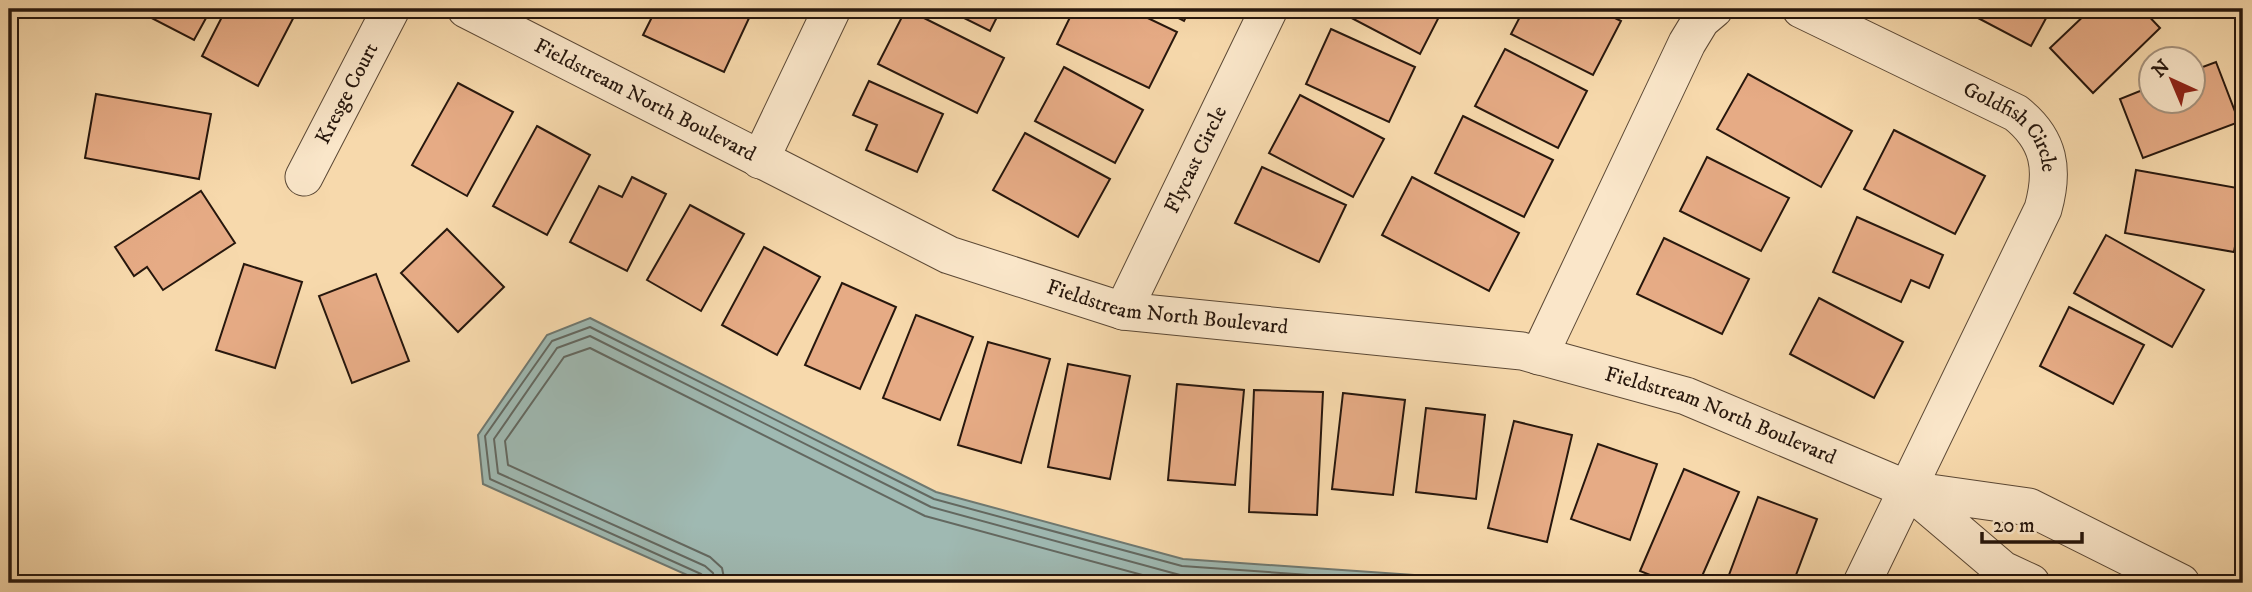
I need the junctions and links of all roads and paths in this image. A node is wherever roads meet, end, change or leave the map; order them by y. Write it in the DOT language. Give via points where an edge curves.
graph roads {
  1 [pos="391,9"];
  2 [pos="466,9"];
  3 [pos="832,9"];
  4 [pos="1269,9"];
  5 [pos="1714,9"];
  6 [pos="1801,9"];
  7 [pos="760,160"];
  8 [pos="304,177"];
  9 [pos="1123,311"];
  10 [pos="1539,356"];
  11 [pos="1909,490"];
  12 [pos="1862,583"];
  13 [pos="2031,583"];
  14 [pos="2181,583"];
  1 -- 8 [label="street, Kresge Court"];
  2 -- 7 [label="street, Fieldstream North Boulevard"];
  3 -- 7 [label="street"];
  4 -- 9 [label="street, Flycast Circle"];
  5 -- 10 [label="street" via="1693,32"];
  6 -- 11 [label="street, Goldfish Circle" via="2017,113 2033,129 2049,163 2043,209"];
  7 -- 9 [label="street, Fieldstream North Boulevard" via="949,255"];
  9 -- 10 [label="street, Fieldstream North Boulevard"];
  10 -- 11 [label="street, Fieldstream North Boulevard" via="1686,396"];
  11 -- 12 [label="street, Goldfish Circle"];
  11 -- 13 [label="street, Fieldstream North Boulevard" via="2003,570"];
  11 -- 14 [label="street, Fieldstream North Boulevard" via="2029,507"];
}
